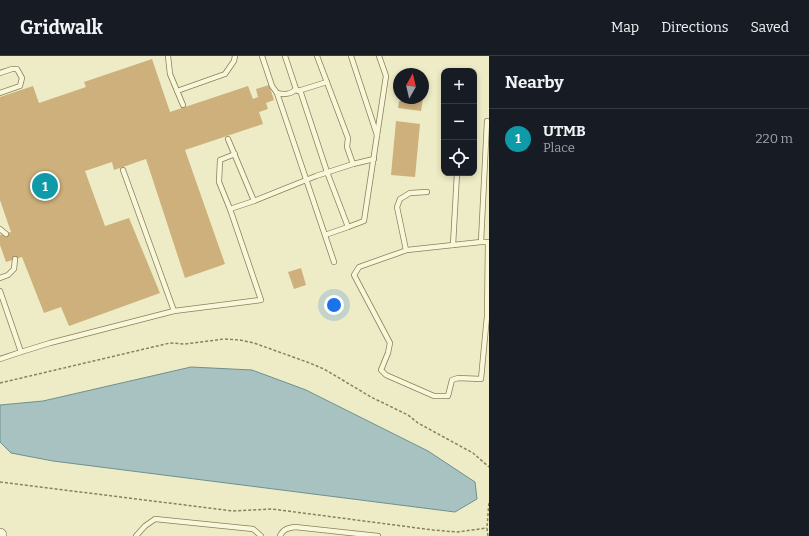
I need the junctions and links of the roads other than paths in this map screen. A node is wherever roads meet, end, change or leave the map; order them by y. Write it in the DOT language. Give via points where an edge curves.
graph roads {
  1 [pos="168,56"];
  2 [pos="235,56"];
  3 [pos="262,56"];
  4 [pos="285,56"];
  5 [pos="317,56"];
  6 [pos="351,56"];
  7 [pos="379,56"];
  8 [pos="0,73"];
  9 [pos="327,82"];
  10 [pos="300,90"];
  11 [pos="177,91"];
  12 [pos="294,92"];
  13 [pos="0,93"];
  14 [pos="277,93"];
  15 [pos="182,105"];
  16 [pos="487,121"];
  17 [pos="377,137"];
  18 [pos="228,139"];
  19 [pos="235,154"];
  20 [pos="374,159"];
  21 [pos="353,164"];
  22 [pos="123,170"];
  23 [pos="327,172"];
  24 [pos="457,176"];
  25 [pos="306,180"];
  26 [pos="427,192"];
  27 [pos="254,200"];
  28 [pos="230,209"];
  29 [pos="348,227"];
  30 [pos="0,229"];
  31 [pos="6,234"];
  32 [pos="325,235"];
  33 [pos="481,242"];
  34 [pos="489,242"];
  35 [pos="453,245"];
  36 [pos="406,250"];
  37 [pos="15,259"];
  38 [pos="334,262"];
  39 [pos="0,278"];
  40 [pos="0,291"];
  41 [pos="174,311"];
  42 [pos="21,352"];
  43 [pos="0,359"];
  44 [pos="346,532"];
  45 [pos="136,536"];
  46 [pos="261,536"];
  47 [pos="280,536"];
  48 [pos="341,536"];
  49 [pos="378,536"];
  1 -- 11 [label="lane" via="170,74"];
  2 -- 11 [label="lane" via="225,74"];
  3 -- 14 [label="lane" via="272,86"];
  4 -- 12 [label="lane" via="296,84"];
  5 -- 9 [label="lane"];
  6 -- 17 [label="lane"];
  7 -- 17 [label="lane" via="386,76"];
  8 -- 13 [label="lane" via="17,69 22,82 20,86"];
  9 -- 10 [label="lane"];
  9 -- 21 [label="lane" via="348,138 347,147"];
  10 -- 12 [label="lane"];
  10 -- 23 [label="lane"];
  11 -- 15 [label="lane"];
  12 -- 14 [label="lane" via="282,95"];
  14 -- 25 [label="lane"];
  16 -- 33 [label="lane"];
  17 -- 20 [label="lane"];
  18 -- 19 [label="lane"];
  19 -- 27 [label="lane"];
  19 -- 28 [label="lane" via="220,160 219,182"];
  20 -- 21 [label="lane"];
  20 -- 29 [label="lane" via="364,221"];
  21 -- 23 [label="lane"];
  22 -- 41 [label="lane"];
  23 -- 25 [label="lane"];
  23 -- 29 [label="lane"];
  24 -- 35 [label="lane"];
  25 -- 27 [label="lane"];
  25 -- 32 [label="lane"];
  26 -- 36 [label="lane" via="410,193 400,198 397,207"];
  27 -- 28 [label="lane"];
  28 -- 41 [label="lane" via="261,300"];
  29 -- 32 [label="lane"];
  30 -- 31 [label="lane"];
  32 -- 38 [label="lane"];
  33 -- 34 [label="lane"];
  33 -- 35 [label="lane"];
  34 -- 36 [label="lane" via="481,379 452,380 448,396 434,396 386,375 381,370 390,343 354,275 359,268"];
  35 -- 36 [label="lane"];
  37 -- 39 [label="lane" via="14,268 8,275"];
  40 -- 42 [label="lane"];
  41 -- 42 [label="lane"];
  42 -- 43 [label="lane"];
  44 -- 47 [label="lane" via="295,527 281,532"];
  44 -- 48 [label="lane"];
  44 -- 49 [label="lane"];
  45 -- 46 [label="lane" via="155,519 253,529"];
}
